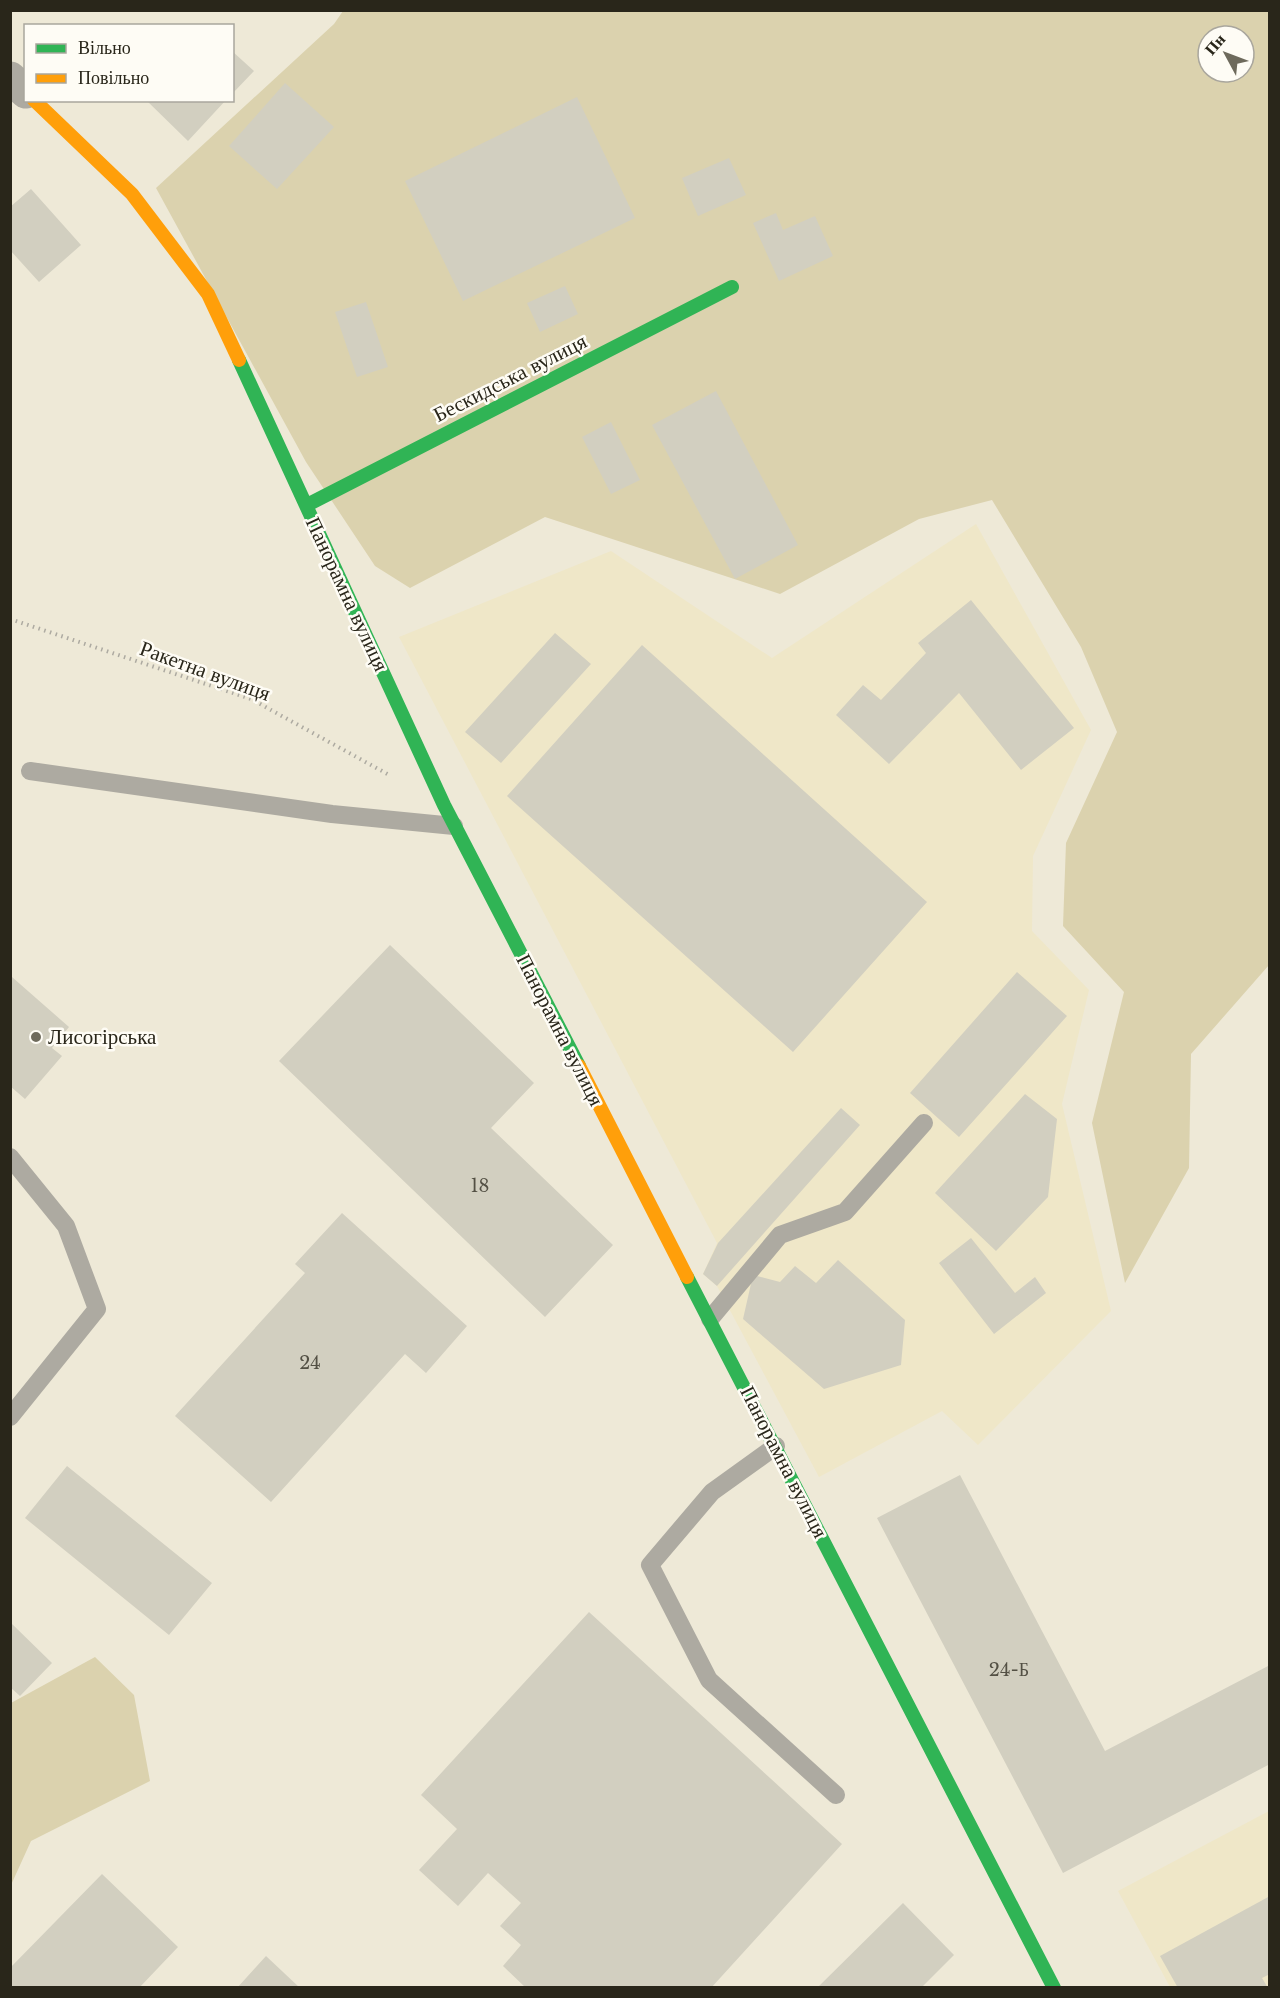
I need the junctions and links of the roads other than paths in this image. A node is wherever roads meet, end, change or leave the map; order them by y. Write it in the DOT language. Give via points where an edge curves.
graph roads {
  1 [pos="10,78"];
  2 [pos="24,90"];
  3 [pos="36,102"];
  4 [pos="732,287"];
  5 [pos="307,506"];
  6 [pos="30,771"];
  7 [pos="454,826"];
  8 [pos="924,1123"];
  9 [pos="10,1157"];
  10 [pos="710,1319"];
  11 [pos="10,1417"];
  12 [pos="776,1446"];
  13 [pos="836,1795"];
  14 [pos="1050,1985"];
  1 -- 2 [label="street"];
  3 -- 5 [label="street, Панорамна вулиця" via="132,194 208,294"];
  4 -- 5 [label="street, Бескидська вулиця"];
  5 -- 7 [label="street, Панорамна вулиця"];
  6 -- 7 [label="lane" via="332,814"];
  7 -- 10 [label="street, Панорамна вулиця"];
  8 -- 10 [label="lane" via="845,1212 780,1235"];
  9 -- 11 [label="lane" via="66,1226 98,1309"];
  10 -- 12 [label="street, Панорамна вулиця"];
  12 -- 13 [label="lane" via="712,1492 650,1564 709,1680"];
  12 -- 14 [label="street, Панорамна вулиця"];
}
